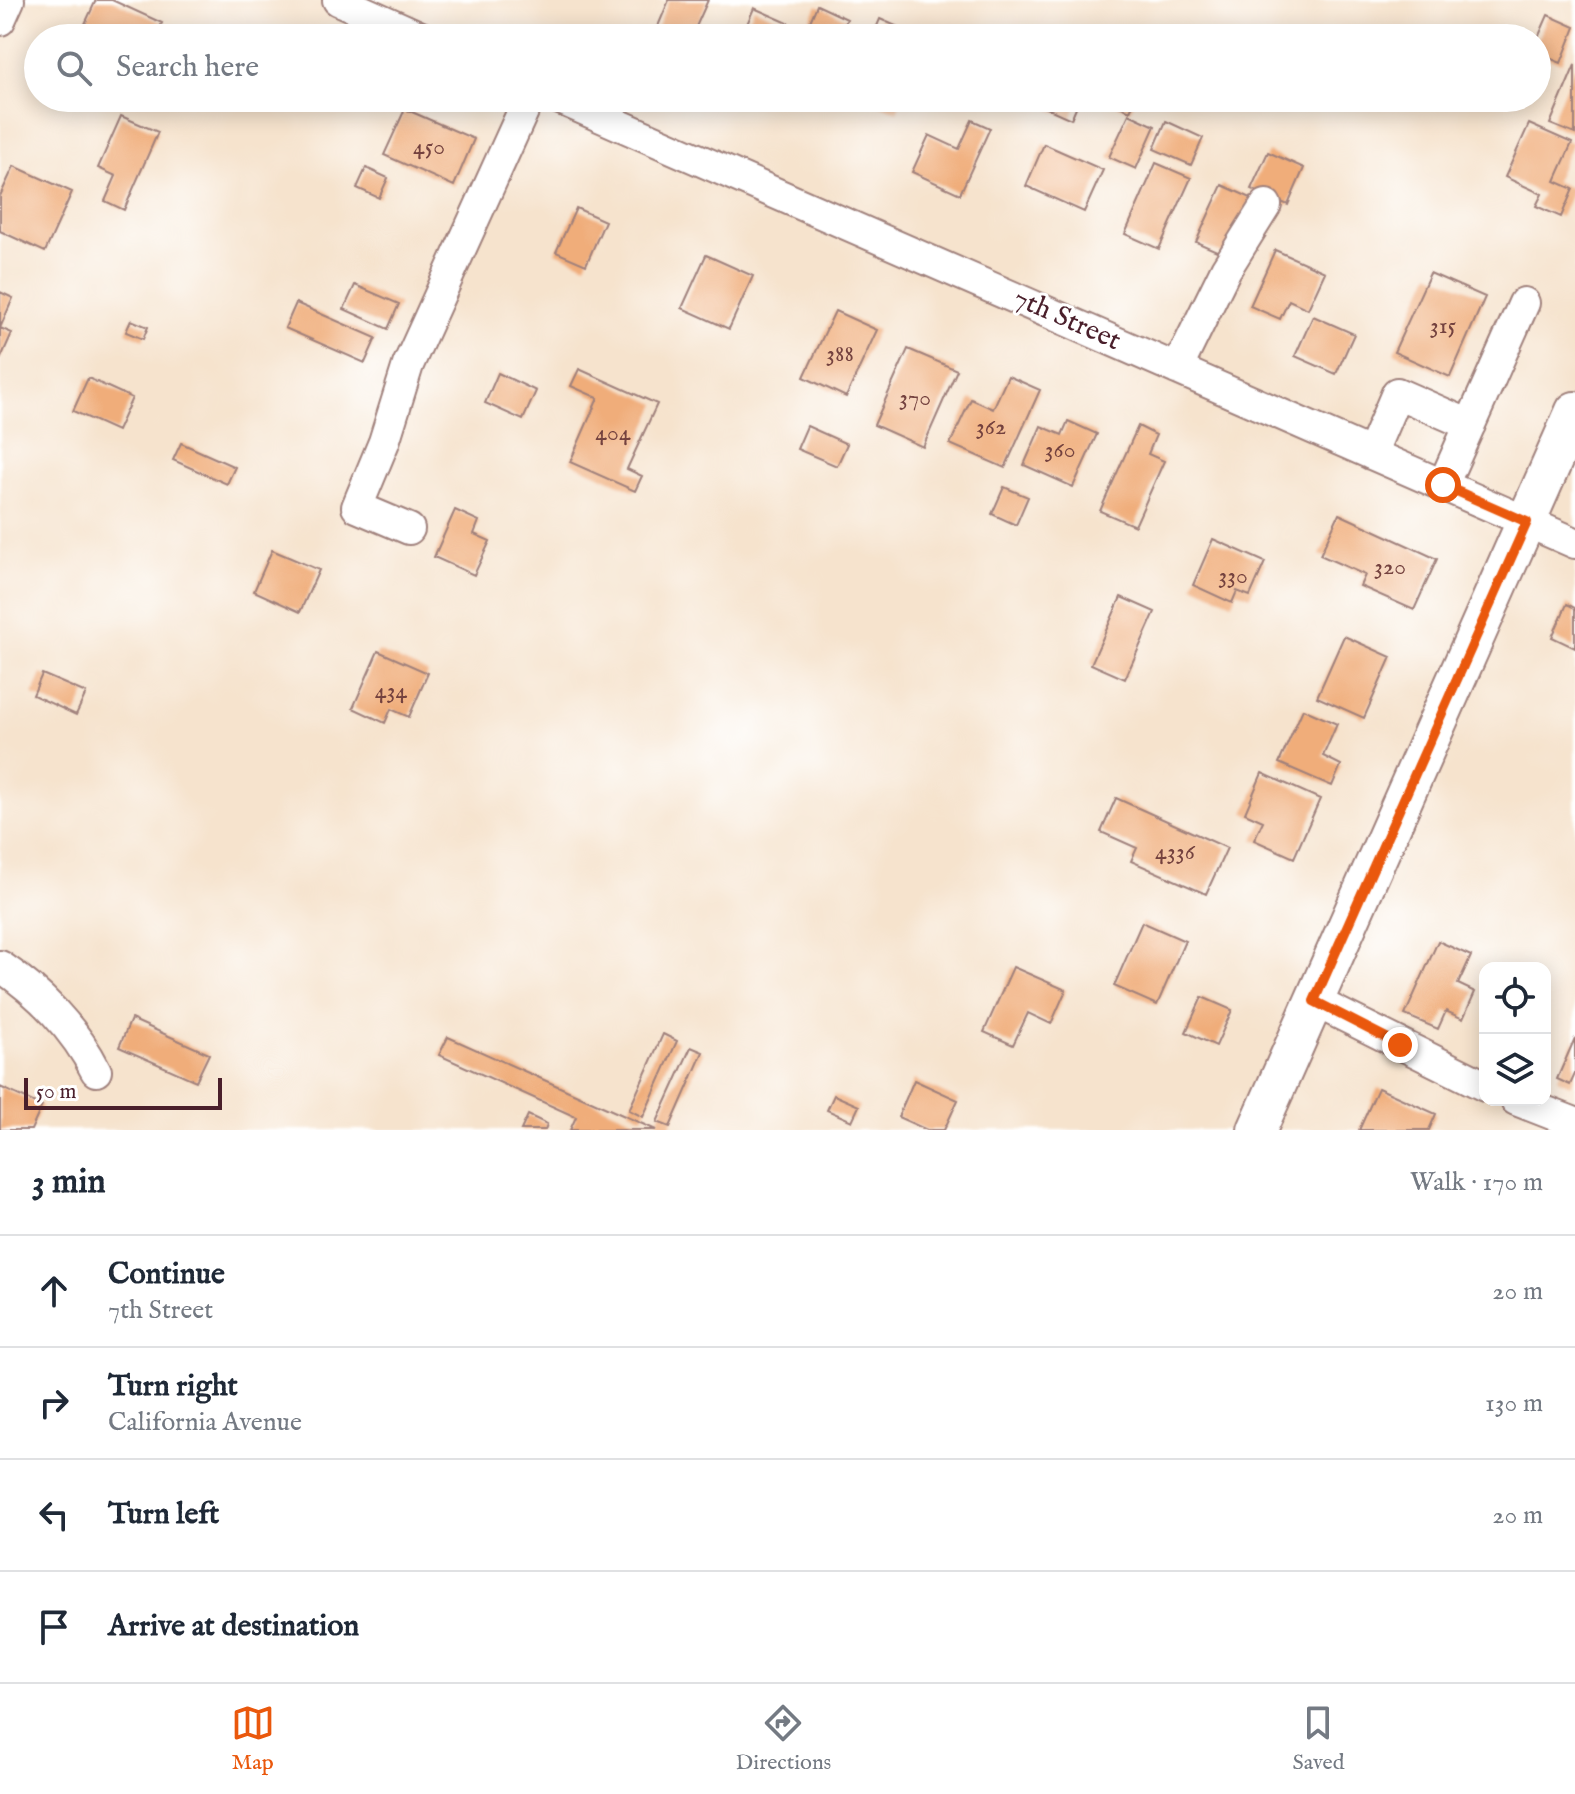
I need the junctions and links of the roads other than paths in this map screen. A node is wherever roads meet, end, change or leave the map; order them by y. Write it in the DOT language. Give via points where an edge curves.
graph roads {
  1 [pos="9,0"];
  2 [pos="338,0"];
  3 [pos="0,20"];
  4 [pos="392,24"];
  5 [pos="523,112"];
  6 [pos="590,112"];
  7 [pos="1266,205"];
  8 [pos="1524,303"];
  9 [pos="1177,369"];
  10 [pos="1575,411"];
  11 [pos="1470,425"];
  12 [pos="1371,454"];
  13 [pos="1443,485"];
  14 [pos="1527,522"];
  15 [pos="409,529"];
  16 [pos="1575,543"];
  17 [pos="0,966"];
  18 [pos="1314,1001"];
  19 [pos="96,1071"];
  20 [pos="1479,1083"];
  21 [pos="1531,1106"];
  22 [pos="1575,1123"];
  23 [pos="1257,1130"];
  1 -- 3 [label="street"];
  2 -- 4 [label="street"];
  5 -- 15 [label="street" via="408,365 357,507"];
  6 -- 9 [label="street, 7th Street"];
  7 -- 9 [label="street" via="1226,269"];
  8 -- 11 [label="street"];
  9 -- 12 [label="street, 7th Street"];
  10 -- 14 [label="main road"];
  11 -- 12 [label="street" via="1397,393"];
  11 -- 13 [label="street"];
  12 -- 13 [label="street, 7th Street"];
  13 -- 14 [label="street, 7th Street"];
  14 -- 16 [label="street, 7th Street"];
  14 -- 18 [label="main road"];
  17 -- 19 [label="street" via="66,1024"];
  18 -- 20 [label="street"];
  18 -- 23 [label="main road"];
  21 -- 22 [label="street"];
}
